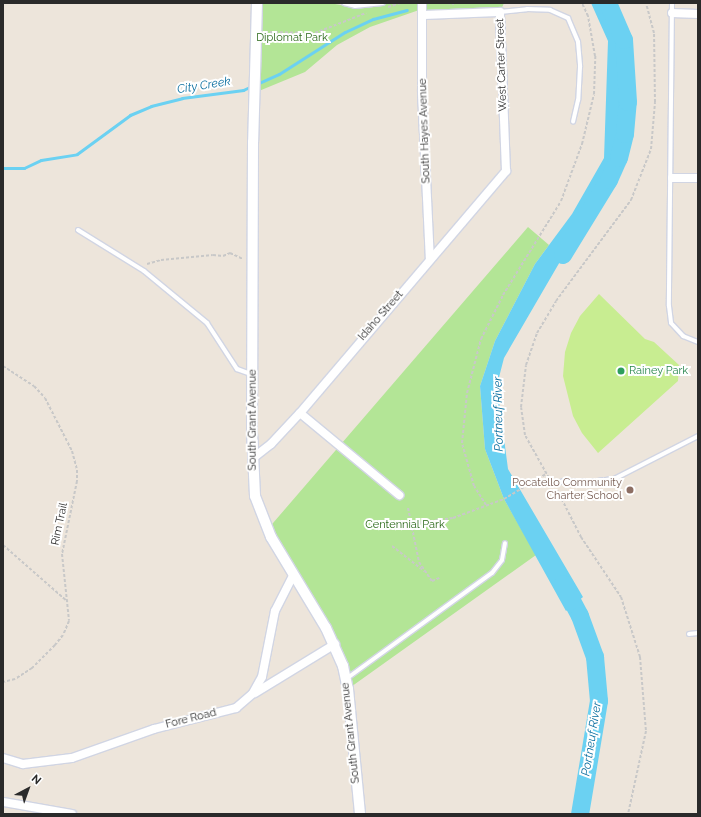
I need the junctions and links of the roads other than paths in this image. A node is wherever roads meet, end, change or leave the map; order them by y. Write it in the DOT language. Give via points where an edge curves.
graph roads {
  1 [pos="257,3"];
  2 [pos="344,3"];
  3 [pos="422,3"];
  4 [pos="672,3"];
  5 [pos="384,5"];
  6 [pos="500,12"];
  7 [pos="672,13"];
  8 [pos="698,14"];
  9 [pos="422,15"];
  10 [pos="573,121"];
  11 [pos="506,171"];
  12 [pos="672,178"];
  13 [pos="698,178"];
  14 [pos="78,230"];
  15 [pos="430,259"];
  16 [pos="698,342"];
  17 [pos="253,374"];
  18 [pos="300,412"];
  19 [pos="698,436"];
  20 [pos="252,458"];
  21 [pos="553,484"];
  22 [pos="398,495"];
  23 [pos="505,543"];
  24 [pos="293,576"];
  25 [pos="698,633"];
  26 [pos="689,634"];
  27 [pos="334,644"];
  28 [pos="346,679"];
  29 [pos="253,693"];
  30 [pos="3,758"];
  31 [pos="3,802"];
  32 [pos="72,814"];
  33 [pos="360,814"];
  1 -- 17 [label="street, South Grant Avenue" via="254,93"];
  2 -- 5 [label="lane" via="355,6"];
  3 -- 9 [label="street, South Hayes Avenue"];
  4 -- 7 [label="lane"];
  6 -- 9 [label="street, West Carter Street"];
  6 -- 10 [label="lane" via="550,10 568,18 578,42 580,67 578,100"];
  6 -- 11 [label="street, West Carter Street"];
  7 -- 8 [label="street"];
  7 -- 12 [label="lane"];
  9 -- 15 [label="street, South Hayes Avenue" via="422,92"];
  11 -- 15 [label="street, Idaho Street"];
  12 -- 13 [label="street"];
  12 -- 16 [label="lane" via="669,306 672,323 683,336"];
  14 -- 17 [label="lane" via="137,267 207,322 237,369"];
  15 -- 18 [label="street, Idaho Street"];
  17 -- 20 [label="street, South Grant Avenue"];
  18 -- 20 [label="street, Idaho Street" via="271,444"];
  18 -- 22 [label="street"];
  19 -- 21 [label="lane" via="614,479 589,482 564,480"];
  20 -- 24 [label="street, South Grant Avenue" via="255,496 261,518"];
  23 -- 28 [label="lane" via="502,560 492,572"];
  24 -- 27 [label="street, South Grant Avenue"];
  24 -- 29 [label="street, Fore Road" via="275,611 266,667"];
  25 -- 26 [label="lane"];
  27 -- 28 [label="street, South Grant Avenue"];
  27 -- 29 [label="street"];
  28 -- 33 [label="street, South Grant Avenue"];
  29 -- 30 [label="street, Fore Road" via="236,708 154,729 72,758 23,764"];
  31 -- 32 [label="street"];
}
